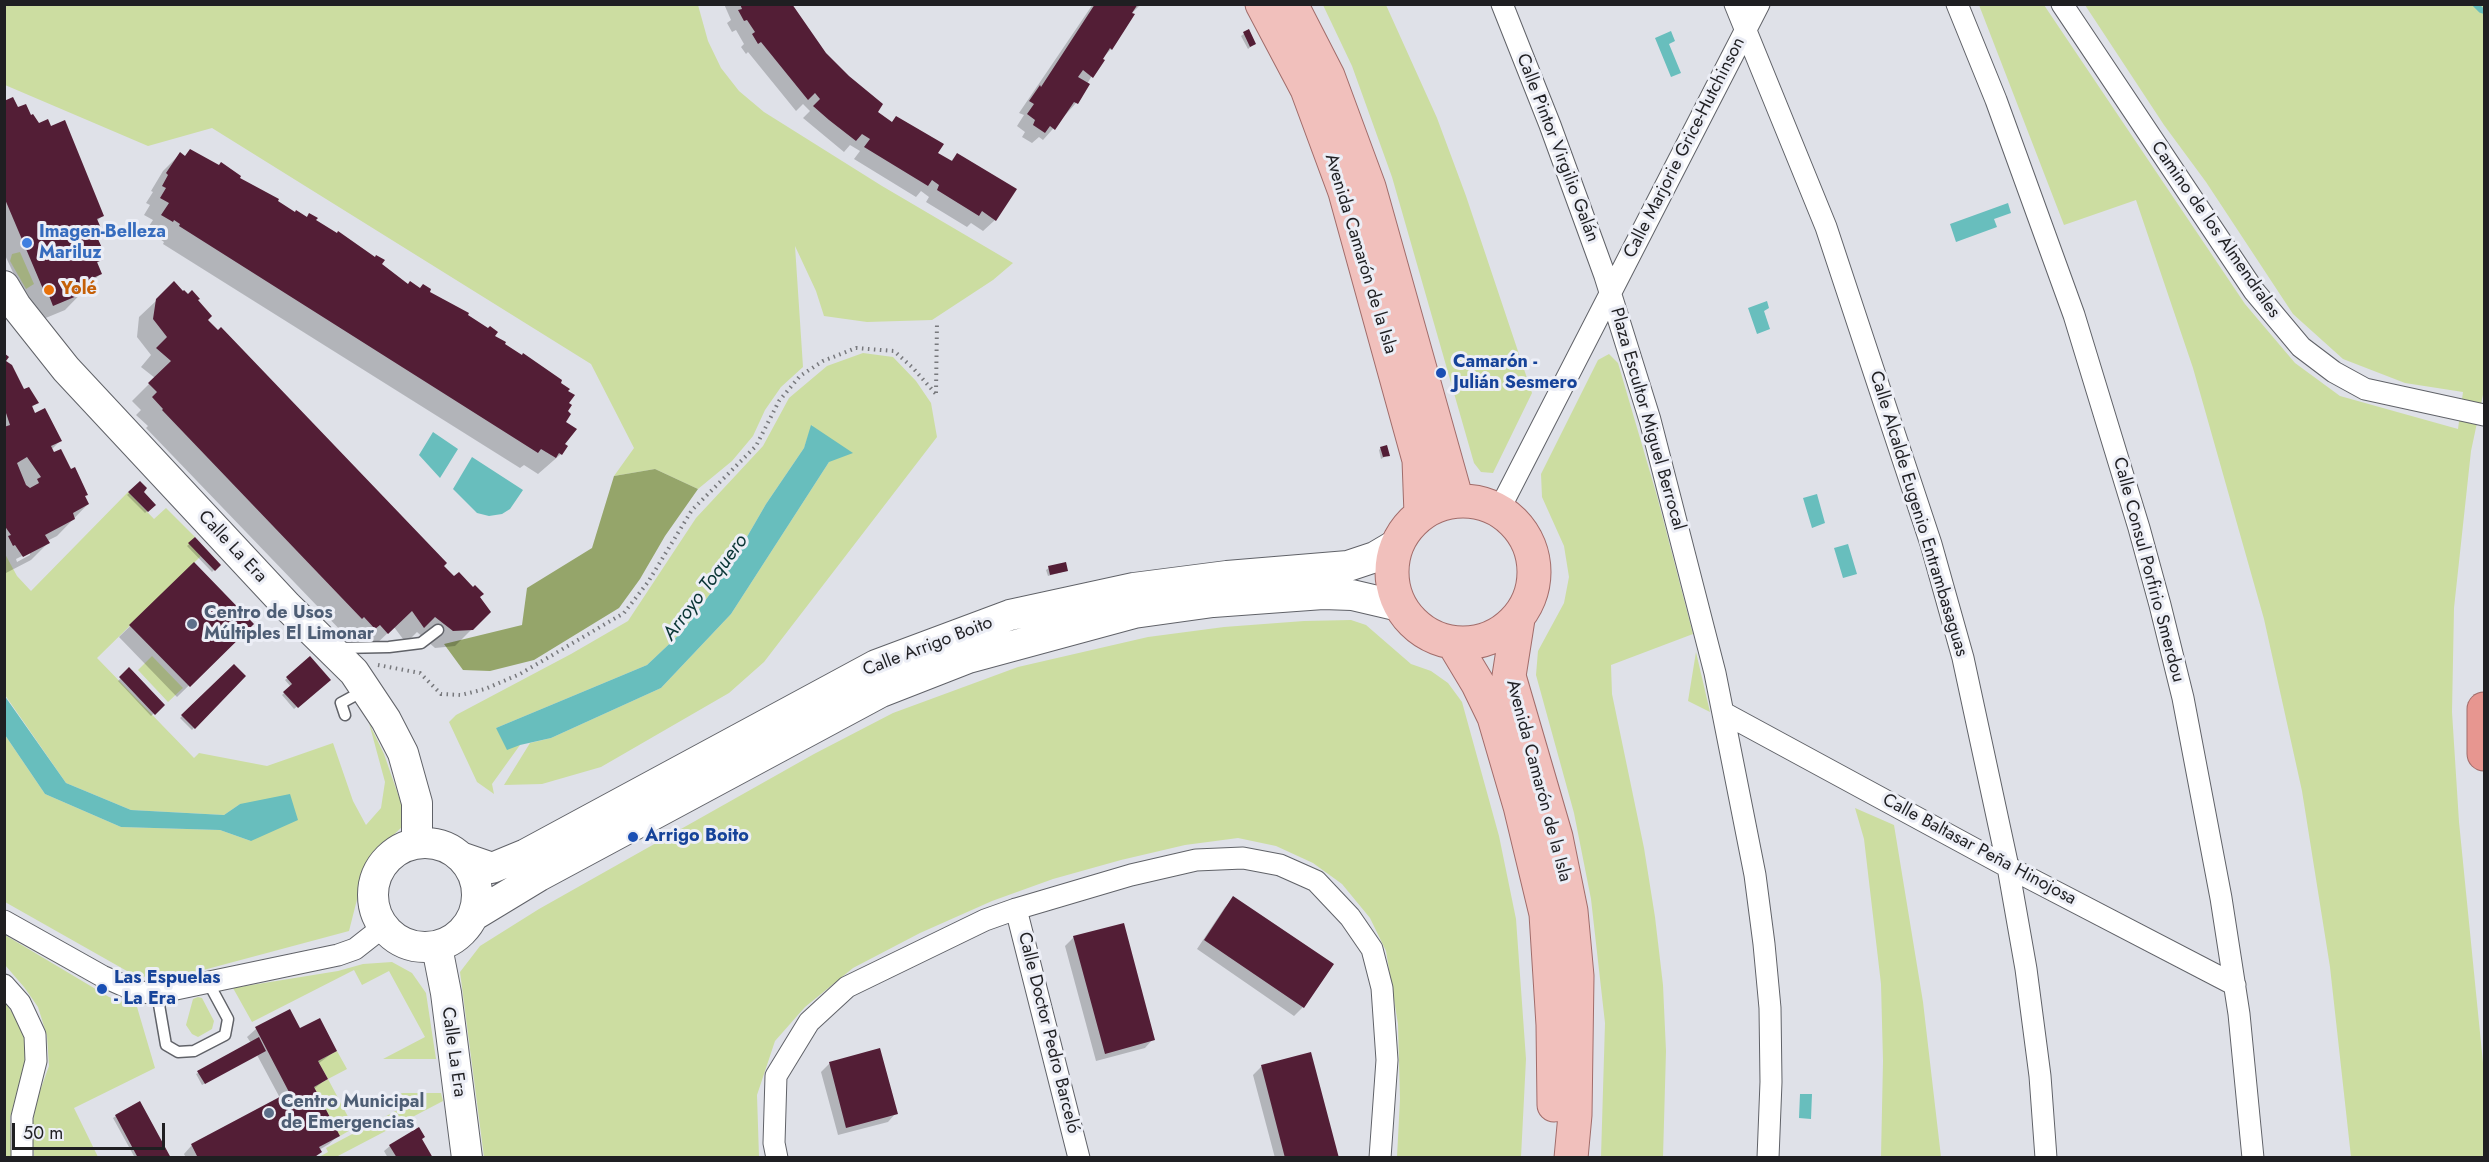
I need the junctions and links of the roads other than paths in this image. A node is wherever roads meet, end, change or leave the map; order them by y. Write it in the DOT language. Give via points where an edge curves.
graph roads {
  1 [pos="1263,4"];
  2 [pos="1291,4"];
  3 [pos="1502,4"];
  4 [pos="1735,4"];
  5 [pos="1759,4"];
  6 [pos="1957,4"];
  7 [pos="2062,4"];
  8 [pos="1746,30"];
  9 [pos="1610,292"];
  10 [pos="8,298"];
  11 [pos="2484,415"];
  12 [pos="1457,501"];
  13 [pos="1499,510"];
  14 [pos="1421,514"];
  15 [pos="1397,544"];
  16 [pos="1399,606"];
  17 [pos="1518,619"];
  18 [pos="438,630"];
  19 [pos="1454,644"];
  20 [pos="329,648"];
  21 [pos="360,681"];
  22 [pos="2484,709"];
  23 [pos="1724,713"];
  24 [pos="345,715"];
  25 [pos="2484,754"];
  26 [pos="417,843"];
  27 [pos="463,858"];
  28 [pos="2008,867"];
  29 [pos="1016,909"];
  30 [pos="473,916"];
  31 [pos="4,921"];
  32 [pos="383,927"];
  33 [pos="437,947"];
  34 [pos="208,982"];
  35 [pos="4,985"];
  36 [pos="2235,985"];
  37 [pos="158,993"];
  38 [pos="22,1158"];
  39 [pos="467,1158"];
  40 [pos="777,1158"];
  41 [pos="1079,1158"];
  42 [pos="1380,1158"];
  43 [pos="1549,1158"];
  44 [pos="1571,1158"];
  45 [pos="1768,1158"];
  46 [pos="2046,1158"];
  47 [pos="2253,1158"];
  1 -- 14 [label="main road, Avenida Camarón de la Isla" via="1307,89 1345,192 1419,460"];
  2 -- 12 [label="main road, Avenida Camarón de la Isla" via="1328,76 1369,187"];
  3 -- 9 [label="street, Calle Pintor Virgilio Galán"];
  4 -- 8 [label="street"];
  5 -- 8 [label="street, Calle Marjorie Grice-Hutchinson"];
  6 -- 36 [label="street, Calle Consul Porfirio Smerdou" via="2074,315 2139,528 2183,698"];
  7 -- 11 [label="street, Camino de los Almendrales" via="2254,291 2301,347 2365,389"];
  8 -- 9 [label="street, Calle Marjorie Grice-Hutchinson"];
  8 -- 28 [label="street, Calle Alcalde Eugenio Entrambasaguas" via="1826,227 1931,544 1963,658"];
  9 -- 13 [label="street, Plaza Escultor Miguel Berrocal"];
  9 -- 23 [label="street, Plaza Escultor Miguel Berrocal" via="1677,517"];
  10 -- 20 [label="main road, Calle La Era" via="66,369"];
  12 -- 13 [label="main road" via="1479,502"];
  12 -- 14 [label="main road"];
  13 -- 17 [label="main road" via="1518,526 1531,548 1535,573 1530,598"];
  14 -- 15 [label="main road"];
  15 -- 16 [label="main road" via="1391,575"];
  15 -- 27 [label="main road, Calle Arrigo Boito" via="1348,566 1134,588 1010,615 876,665 526,854 492,867"];
  16 -- 19 [label="main road" via="1413,624 1432,637"];
  16 -- 30 [label="main road, Calle Arrigo Boito" via="1352,595 1323,594 1213,602 1134,613 968,657 881,692 539,876"];
  17 -- 19 [label="main road" via="1500,635 1478,643"];
  17 -- 44 [label="main road, Avenida Camarón de la Isla" via="1509,676 1556,837 1578,976"];
  18 -- 20 [label="lane" via="421,643"];
  19 -- 43 [label="main road, Avenida Camarón de la Isla" via="1494,717 1546,914 1553,1025 1554,1113"];
  20 -- 21 [label="main road, Calle La Era"];
  21 -- 24 [label="lane" via="341,703"];
  21 -- 26 [label="main road, Calle La Era" via="402,753 417,803"];
  22 -- 25 [label="highway"];
  23 -- 28 [label="street, Calle Baltasar Peña Hinojosa"];
  23 -- 45 [label="street" via="1764,944 1772,1082"];
  26 -- 27 [label="main road" via="442,845"];
  26 -- 32 [label="main road" via="400,848 386,859 376,875 372,893"];
  27 -- 30 [label="main road" via="475,878 477,901"];
  28 -- 36 [label="street, Calle Baltasar Peña Hinojosa"];
  28 -- 46 [label="street, Calle Alcalde Eugenio Entrambasaguas" via="2040,1076"];
  29 -- 40 [label="street" via="847,987 809,1022 776,1076"];
  29 -- 41 [label="street, Calle Doctor Pedro Barceló"];
  29 -- 42 [label="street" via="1196,860 1243,858 1280,866 1316,881 1350,917 1372,949 1382,988 1387,1060"];
  30 -- 33 [label="main road" via="465,930"];
  31 -- 37 [label="street" via="102,976 138,992"];
  32 -- 33 [label="main road" via="398,940 417,947"];
  32 -- 34 [label="street" via="355,948 338,955"];
  33 -- 39 [label="main road, Calle La Era"];
  34 -- 37 [label="street"];
  34 -- 37 [label="lane" via="228,1019 225,1035 194,1051 178,1052 166,1045"];
  35 -- 38 [label="street" via="20,1004 35,1035 36,1061 22,1117"];
  36 -- 47 [label="street, Calle Consul Porfirio Smerdou"];
}
